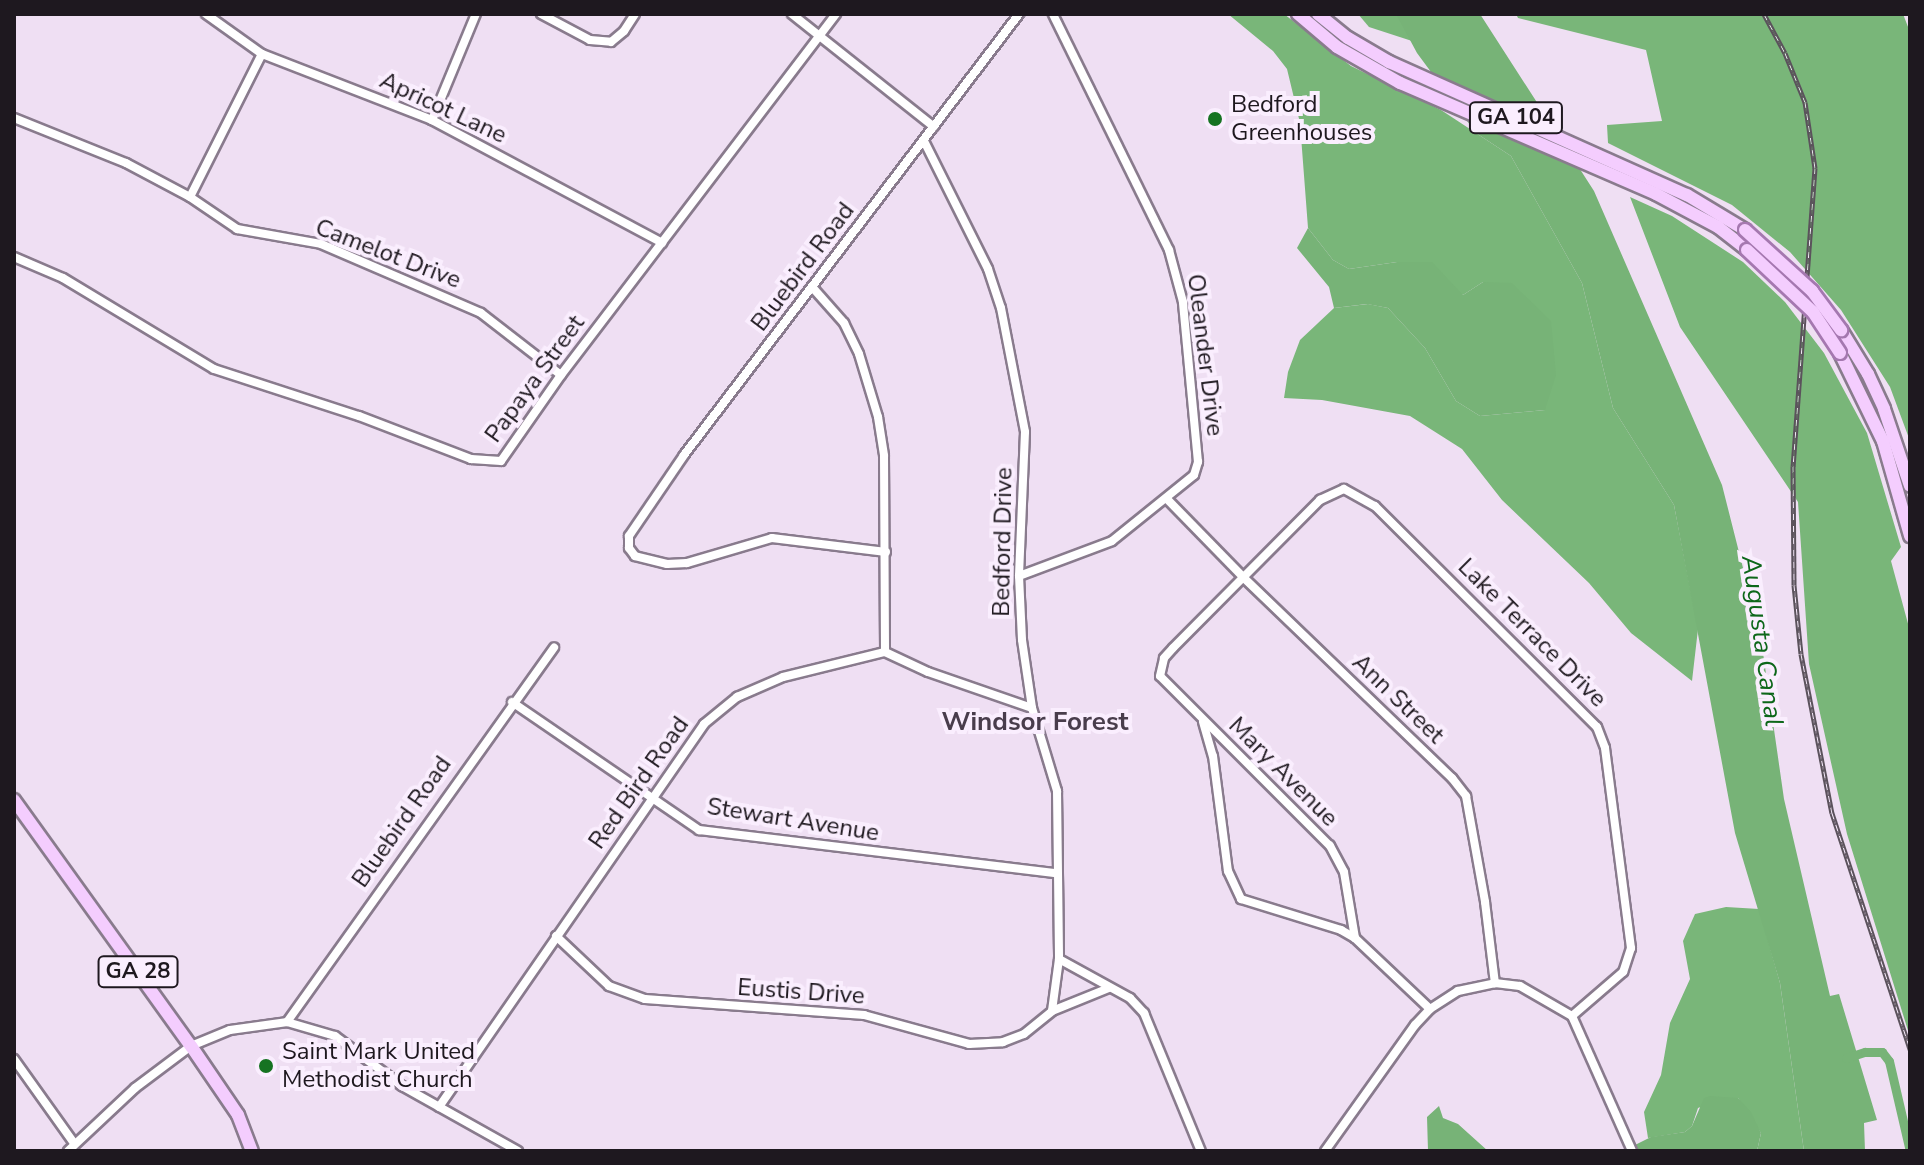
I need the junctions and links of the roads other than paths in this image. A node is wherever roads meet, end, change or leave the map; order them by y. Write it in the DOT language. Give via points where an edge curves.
graph roads {
  1 [pos="206,14"];
  2 [pos="476,14"];
  3 [pos="541,14"];
  4 [pos="635,14"];
  5 [pos="792,14"];
  6 [pos="836,14"];
  7 [pos="1019,14"];
  8 [pos="1053,14"];
  9 [pos="1298,14"];
  10 [pos="1318,14"];
  11 [pos="820,36"];
  12 [pos="262,54"];
  13 [pos="14,118"];
  14 [pos="432,120"];
  15 [pos="934,127"];
  16 [pos="924,141"];
  17 [pos="190,197"];
  18 [pos="662,243"];
  19 [pos="14,257"];
  20 [pos="813,288"];
  21 [pos="561,375"];
  22 [pos="1910,486"];
  23 [pos="1167,499"];
  24 [pos="1910,536"];
  25 [pos="886,552"];
  26 [pos="1019,576"];
  27 [pos="1244,578"];
  28 [pos="554,647"];
  29 [pos="885,652"];
  30 [pos="512,702"];
  31 [pos="1032,708"];
  32 [pos="1201,718"];
  33 [pos="652,796"];
  34 [pos="14,800"];
  35 [pos="1056,873"];
  36 [pos="556,936"];
  37 [pos="1355,938"];
  38 [pos="1059,959"];
  39 [pos="1495,983"];
  40 [pos="1109,988"];
  41 [pos="1430,1009"];
  42 [pos="1052,1011"];
  43 [pos="1572,1016"];
  44 [pos="287,1022"];
  45 [pos="191,1046"];
  46 [pos="14,1059"];
  47 [pos="439,1107"];
  48 [pos="74,1143"];
  49 [pos="68,1151"];
  50 [pos="252,1151"];
  51 [pos="518,1151"];
  52 [pos="1201,1151"];
  53 [pos="1325,1151"];
  54 [pos="1632,1151"];
  1 -- 12 [label="street, Apricot Lane"];
  2 -- 14 [label="street"];
  3 -- 4 [label="street" via="590,40 611,42"];
  5 -- 11 [label="street"];
  6 -- 11 [label="street, Papaya Street"];
  7 -- 15 [label="street, Bluebird Road"];
  8 -- 23 [label="street, Oleander Drive" via="1169,250 1183,302 1198,462 1194,475"];
  9 -- 24 [label="main road, GA 104, bridge" via="1337,47 1400,83 1656,194 1718,227 1747,250 1813,312 1840,353 1883,441"];
  10 -- 22 [label="main road, GA 104, bridge" via="1389,62 1687,195 1745,230 1812,291 1841,330 1884,409"];
  11 -- 15 [label="street"];
  11 -- 18 [label="street, Papaya Street"];
  12 -- 14 [label="street, Apricot Lane"];
  12 -- 17 [label="street"];
  13 -- 17 [label="street, Camelot Drive" via="126,163"];
  14 -- 18 [label="street, Apricot Lane"];
  15 -- 16 [label="street, Bluebird Road"];
  16 -- 20 [label="street, Bluebird Road"];
  16 -- 26 [label="street, Bedford Drive" via="988,269 1016,377 1025,432"];
  17 -- 21 [label="street, Camelot Drive" via="237,229 321,244 471,308"];
  18 -- 21 [label="street, Papaya Street"];
  19 -- 21 [label="street, Papaya Street" via="63,278 214,369 471,459 501,461"];
  20 -- 25 [label="street" via="844,323 878,417"];
  20 -- 25 [label="street, Bluebird Road" via="637,518 629,548 645,561 667,564 772,538"];
  23 -- 26 [label="street, Oleander Drive" via="1112,541"];
  23 -- 27 [label="street, Ann Street"];
  25 -- 29 [label="street"];
  26 -- 31 [label="street, Bedford Drive"];
  27 -- 32 [label="street, Mary Avenue" via="1164,658 1160,676"];
  27 -- 39 [label="street, Ann Street" via="1466,796"];
  27 -- 43 [label="street, Lake Terrace Drive" via="1320,500 1344,489 1375,506 1597,727 1605,748 1631,948 1623,972"];
  28 -- 30 [label="street, Bluebird Road"];
  29 -- 31 [label="street"];
  29 -- 33 [label="street, Red Bird Road" via="783,677 737,697 704,724"];
  30 -- 33 [label="street, Stewart Avenue"];
  30 -- 44 [label="street, Bluebird Road"];
  31 -- 35 [label="street, Bedford Drive" via="1057,791"];
  32 -- 37 [label="street, Mary Avenue" via="1330,846 1344,872"];
  32 -- 37 [label="street" via="1213,756 1228,871 1241,899"];
  33 -- 35 [label="street, Stewart Avenue" via="699,830"];
  33 -- 36 [label="street, Red Bird Road"];
  34 -- 45 [label="main road, GA 28"];
  35 -- 38 [label="street, Bedford Drive"];
  36 -- 42 [label="street, Eustis Drive" via="609,986 645,999 864,1015 969,1044 1003,1042 1024,1034"];
  36 -- 47 [label="street, Red Bird Road"];
  37 -- 41 [label="street"];
  38 -- 40 [label="street"];
  38 -- 42 [label="street"];
  39 -- 41 [label="street" via="1458,991"];
  39 -- 43 [label="street" via="1520,986"];
  40 -- 42 [label="street, Eustis Drive"];
  40 -- 52 [label="street" via="1130,998 1144,1013"];
  41 -- 53 [label="street"];
  43 -- 54 [label="street"];
  44 -- 45 [label="street" via="230,1030"];
  44 -- 47 [label="street" via="335,1036"];
  45 -- 48 [label="street"];
  45 -- 50 [label="main road, GA 28" via="238,1115"];
  46 -- 48 [label="street"];
  47 -- 51 [label="street"];
  48 -- 49 [label="street"];
}
